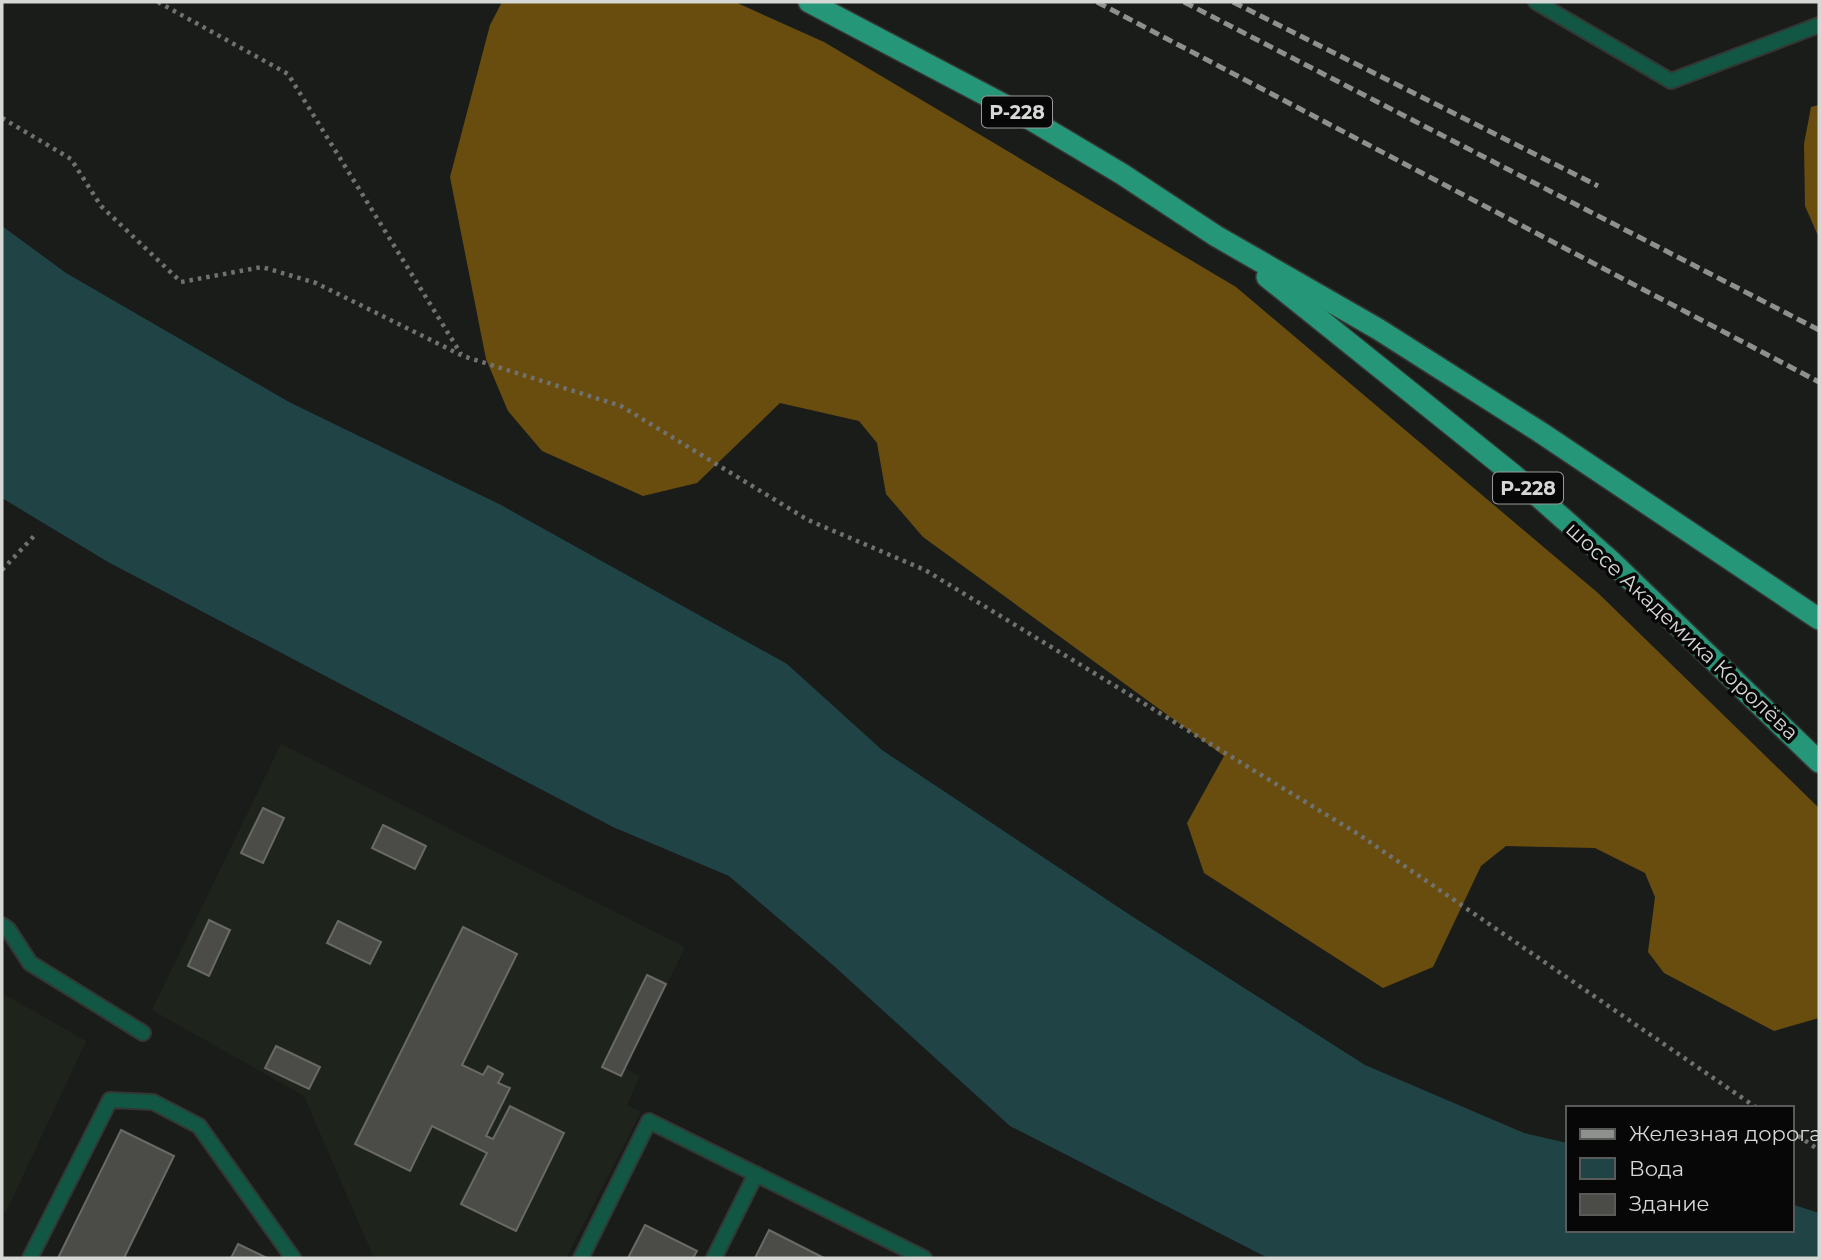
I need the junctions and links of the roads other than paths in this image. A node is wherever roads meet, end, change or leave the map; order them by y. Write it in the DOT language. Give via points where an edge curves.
graph roads {
  1 [pos="809,2"];
  2 [pos="1536,2"];
  3 [pos="1819,25"];
  4 [pos="1216,236"];
  5 [pos="1819,619"];
  6 [pos="1819,762"];
  7 [pos="2,925"];
  8 [pos="143,1033"];
  9 [pos="756,1174"];
  10 [pos="30,1258"];
  11 [pos="293,1258"];
  12 [pos="581,1258"];
  13 [pos="714,1258"];
  14 [pos="924,1258"];
  1 -- 4 [label="highway, шоссе Академика Королёва / Р-228" via="1018,112"];
  2 -- 3 [label="lane" via="1671,81"];
  4 -- 5 [label="highway, шоссе Академика Королёва / Р-228" via="1378,329"];
  4 -- 6 [label="highway, шоссе Академика Королёва / Р-228" via="1515,476 1610,560"];
  7 -- 8 [label="lane" via="30,963"];
  9 -- 12 [label="lane" via="649,1121"];
  9 -- 13 [label="lane"];
  9 -- 14 [label="lane"];
  10 -- 11 [label="lane" via="110,1100 153,1102 199,1126"];
}
